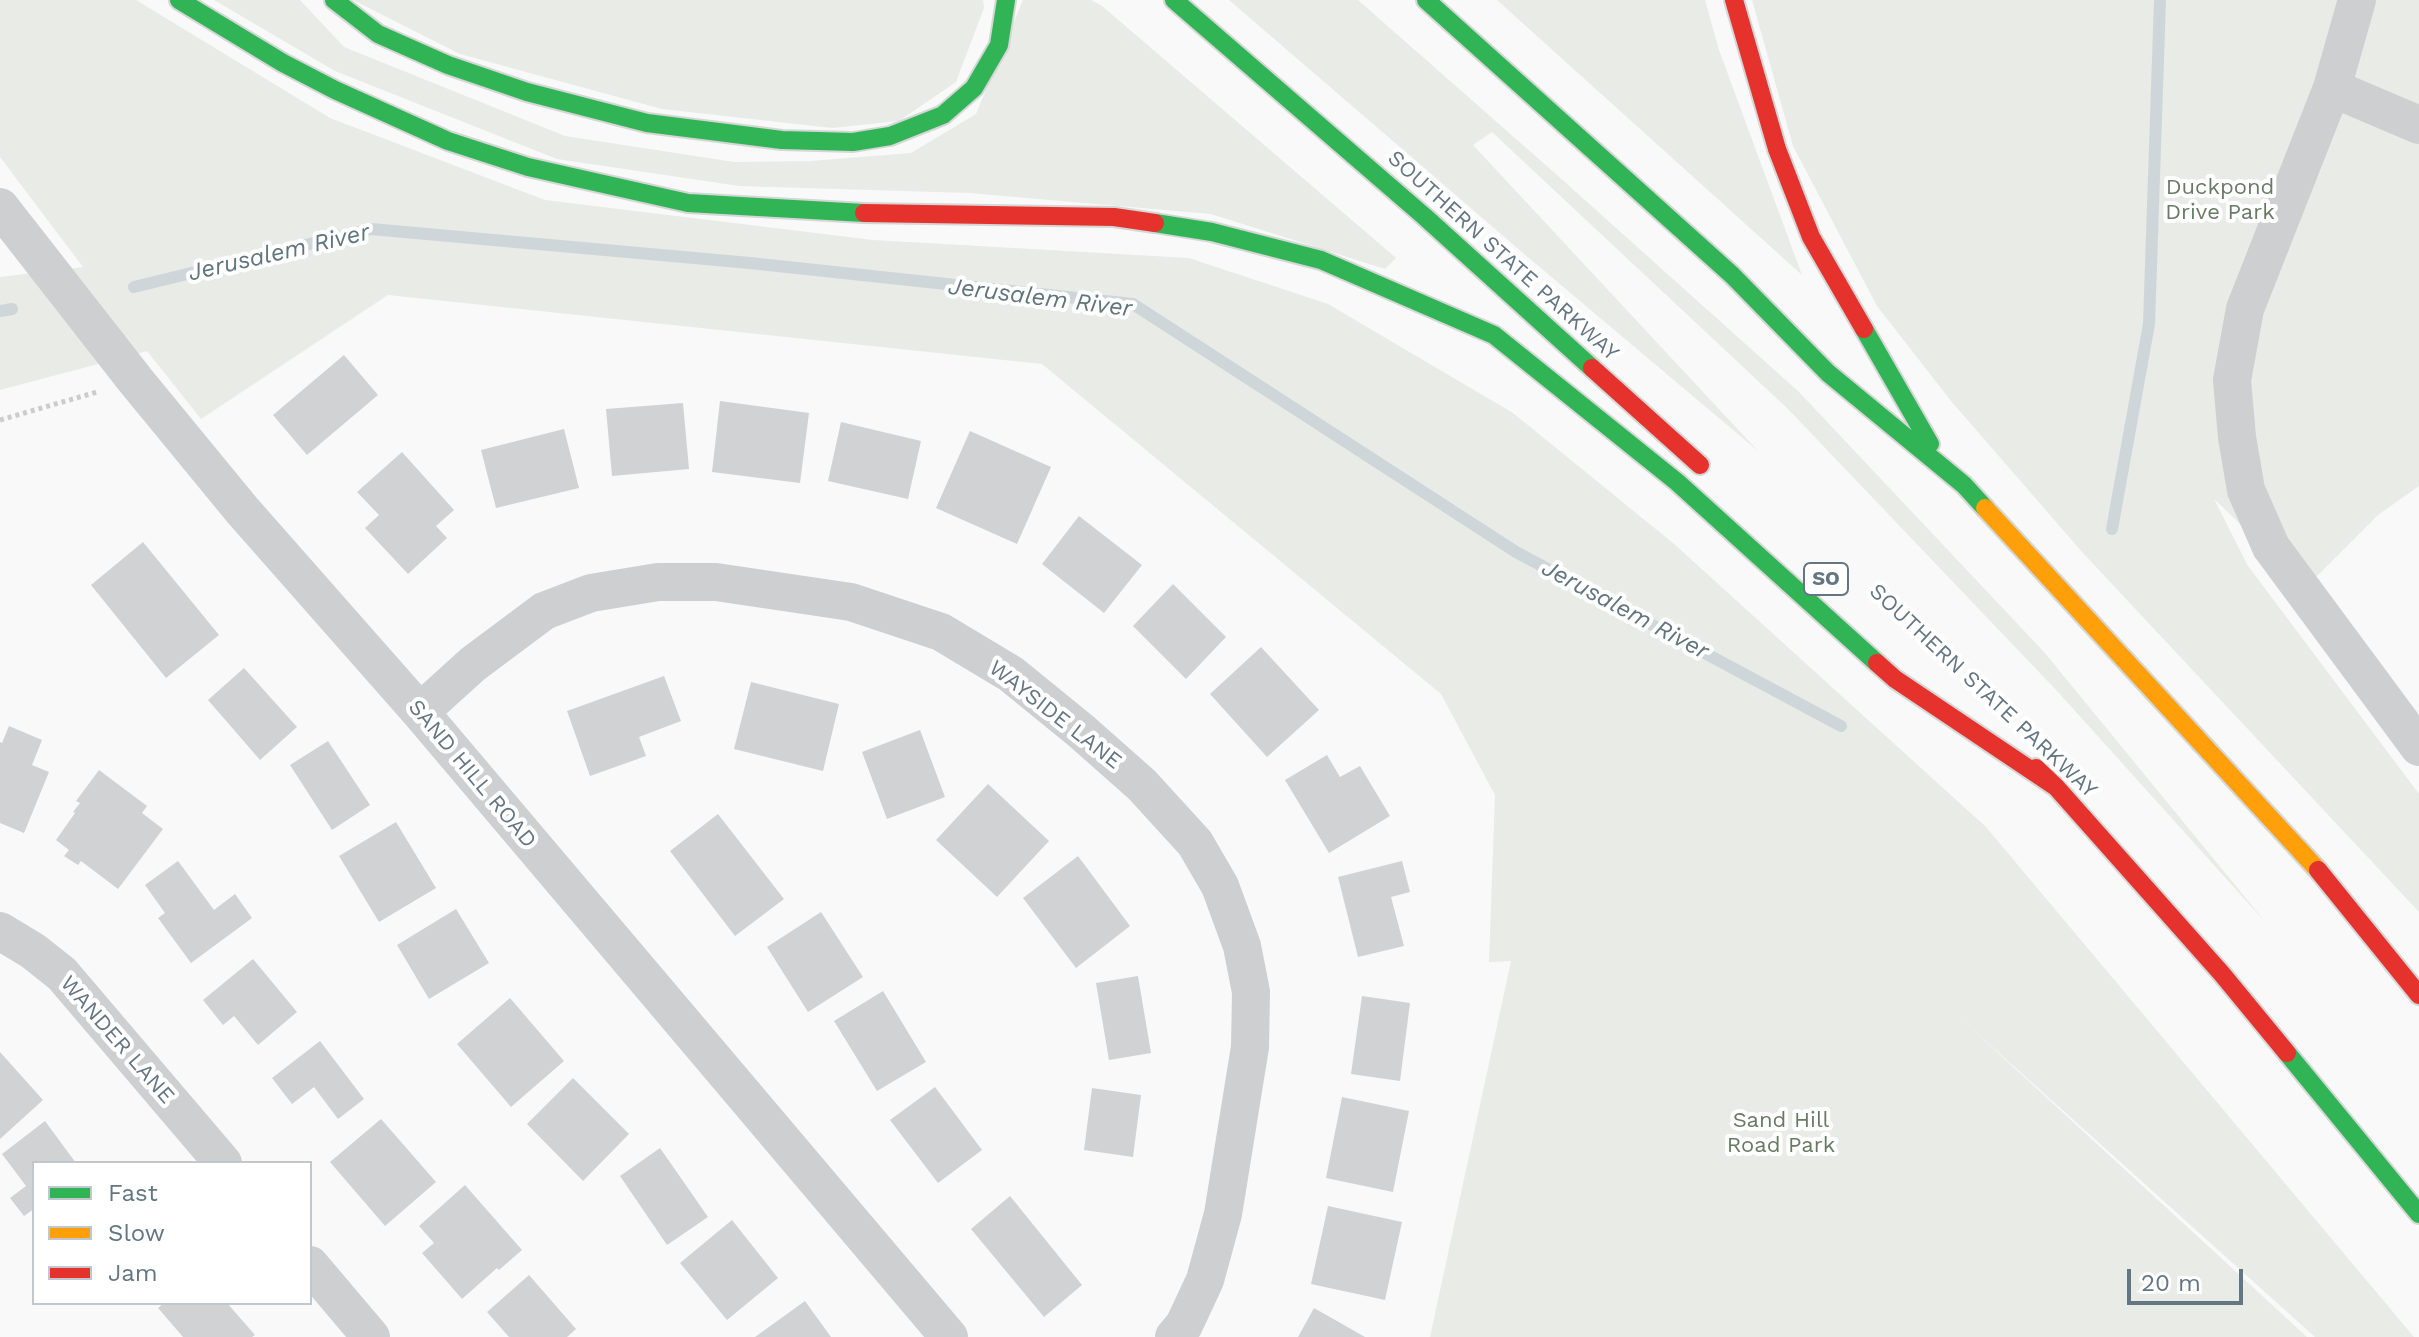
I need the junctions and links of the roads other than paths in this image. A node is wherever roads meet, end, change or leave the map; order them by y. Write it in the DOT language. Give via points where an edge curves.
graph roads {
  1 [pos="179,0"];
  2 [pos="334,0"];
  3 [pos="1006,0"];
  4 [pos="1174,0"];
  5 [pos="1426,0"];
  6 [pos="1734,0"];
  7 [pos="2357,0"];
  8 [pos="2332,88"];
  9 [pos="2419,125"];
  10 [pos="0,207"];
  11 [pos="1944,467"];
  12 [pos="1717,480"];
  13 [pos="1962,702"];
  14 [pos="420,712"];
  15 [pos="2419,747"];
  16 [pos="2056,787"];
  17 [pos="0,931"];
  18 [pos="2419,995"];
  19 [pos="221,1161"];
  20 [pos="2419,1214"];
  21 [pos="312,1267"];
  22 [pos="371,1337"];
  23 [pos="949,1337"];
  24 [pos="1174,1337"];
  1 -- 16 [label="highway" via="335,90 448,141 528,167 688,203 875,214 1114,217 1212,232 1321,260 1494,335 1677,482 1895,679"];
  2 -- 3 [label="highway" via="378,34 527,92 647,123 782,140 853,142 890,136 943,115 974,88 999,45"];
  4 -- 12 [label="highway, SOUTHERN STATE PARKWAY" via="1437,227"];
  5 -- 11 [label="highway" via="1732,275 1828,373"];
  6 -- 11 [label="highway" via="1777,149 1811,237"];
  7 -- 8 [label="street"];
  8 -- 9 [label="street"];
  8 -- 15 [label="street" via="2245,309 2232,380 2237,437 2246,490 2271,547"];
  10 -- 14 [label="street, SAND HILL ROAD" via="242,510"];
  11 -- 18 [label="highway" via="2311,863"];
  13 -- 16 [label="highway, SOUTHERN STATE PARKWAY"];
  14 -- 23 [label="street, SAND HILL ROAD"];
  14 -- 24 [label="street, WAYSIDE LANE" via="544,611 591,593 658,582 716,582 851,602 941,632 1011,674 1081,731 1142,785 1195,843 1220,886 1242,946 1251,992 1250,1047 1223,1214 1205,1280"];
  16 -- 20 [label="highway, SOUTHERN STATE PARKWAY" via="2222,974"];
  17 -- 19 [label="street, WANDER LANE" via="62,974"];
  21 -- 22 [label="street"];
}
